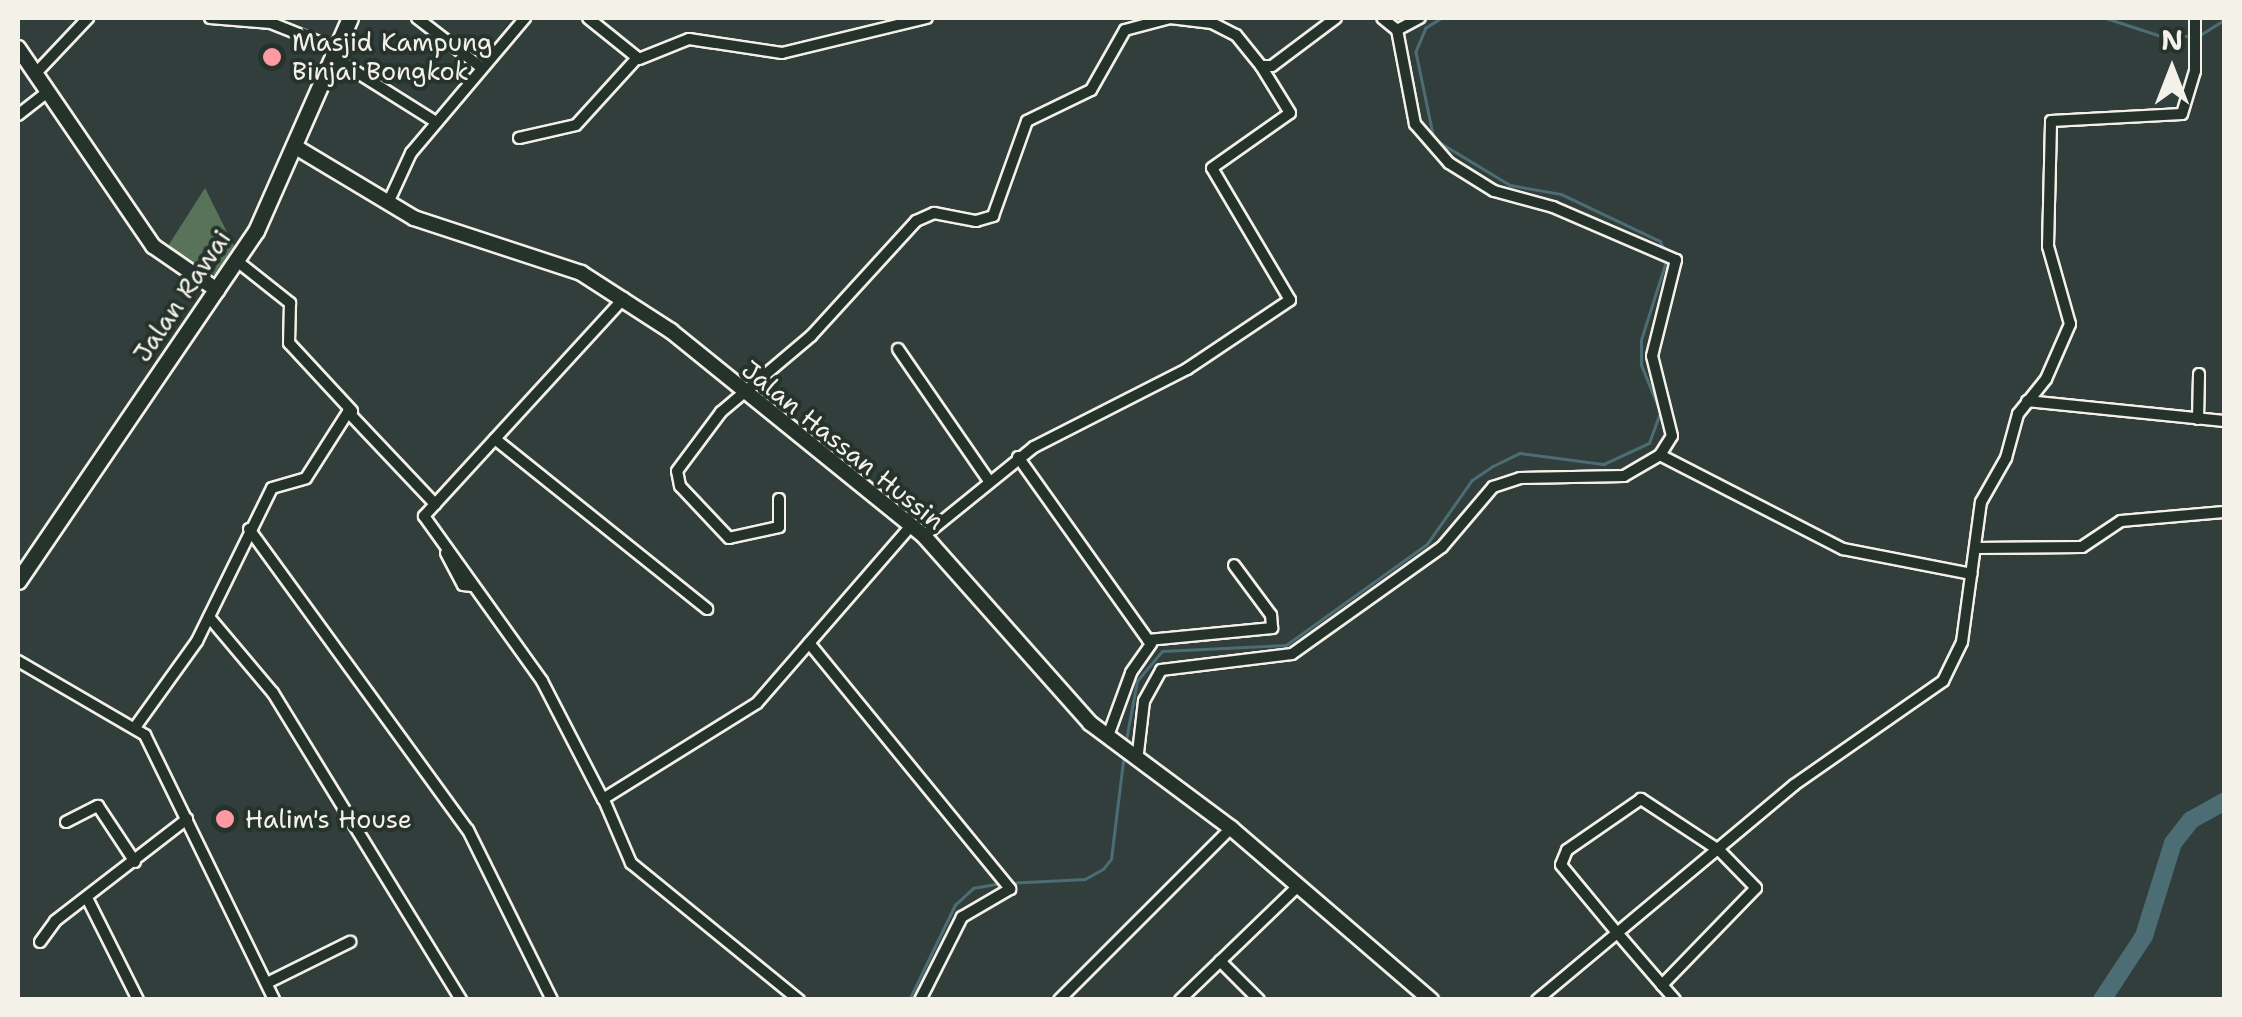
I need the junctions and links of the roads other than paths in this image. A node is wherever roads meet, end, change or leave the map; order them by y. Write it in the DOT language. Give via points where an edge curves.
graph roads {
  1 [pos="88,18"];
  2 [pos="210,18"];
  3 [pos="240,18"];
  4 [pos="350,18"];
  5 [pos="417,18"];
  6 [pos="525,18"];
  7 [pos="588,18"];
  8 [pos="927,18"];
  9 [pos="1336,18"];
  10 [pos="1382,18"];
  11 [pos="1420,18"];
  12 [pos="894,22"];
  13 [pos="2196,22"];
  14 [pos="1397,30"];
  15 [pos="18,48"];
  16 [pos="333,52"];
  17 [pos="636,59"];
  18 [pos="1261,66"];
  19 [pos="482,68"];
  20 [pos="36,73"];
  21 [pos="49,91"];
  22 [pos="18,115"];
  23 [pos="436,122"];
  24 [pos="519,138"];
  25 [pos="294,146"];
  26 [pos="388,204"];
  27 [pos="237,260"];
  28 [pos="217,290"];
  29 [pos="624,298"];
  30 [pos="898,350"];
  31 [pos="2199,374"];
  32 [pos="740,393"];
  33 [pos="2028,401"];
  34 [pos="354,412"];
  35 [pos="2198,418"];
  36 [pos="2224,421"];
  37 [pos="495,439"];
  38 [pos="1660,455"];
  39 [pos="1018,457"];
  40 [pos="989,481"];
  41 [pos="779,500"];
  42 [pos="435,504"];
  43 [pos="2224,512"];
  44 [pos="249,529"];
  45 [pos="917,531"];
  46 [pos="1975,548"];
  47 [pos="1234,565"];
  48 [pos="1972,574"];
  49 [pos="18,582"];
  50 [pos="706,609"];
  51 [pos="209,617"];
  52 [pos="1150,643"];
  53 [pos="809,644"];
  54 [pos="18,661"];
  55 [pos="136,726"];
  56 [pos="1112,739"];
  57 [pos="1135,752"];
  58 [pos="604,800"];
  59 [pos="187,819"];
  60 [pos="66,822"];
  61 [pos="1231,828"];
  62 [pos="1720,851"];
  63 [pos="134,862"];
  64 [pos="1298,886"];
  65 [pos="88,900"];
  66 [pos="1619,935"];
  67 [pos="40,942"];
  68 [pos="350,942"];
  69 [pos="1220,961"];
  70 [pos="267,983"];
  71 [pos="1662,984"];
  72 [pos="138,1000"];
  73 [pos="274,1000"];
  74 [pos="462,1000"];
  75 [pos="552,1000"];
  76 [pos="799,1000"];
  77 [pos="920,1000"];
  78 [pos="1060,1000"];
  79 [pos="1180,1000"];
  80 [pos="1259,1000"];
  81 [pos="1430,1000"];
  82 [pos="1538,1000"];
  83 [pos="1675,1000"];
  1 -- 20 [label="street"];
  2 -- 3 [label="street"];
  3 -- 16 [label="street"];
  4 -- 16 [label="main road, Jalan Rawai"];
  5 -- 19 [label="street"];
  6 -- 19 [label="street"];
  7 -- 17 [label="street"];
  8 -- 12 [label="street"];
  9 -- 18 [label="street" via="1299,54"];
  10 -- 14 [label="street"];
  11 -- 14 [label="street"];
  12 -- 17 [label="street" via="782,53 681,39"];
  13 -- 33 [label="street" via="2192,91 2180,114 2051,121 2048,246 2070,324"];
  14 -- 38 [label="street" via="1414,124 1448,162 1494,192 1553,207 1674,259 1653,335 1656,377 1674,420"];
  15 -- 20 [label="street"];
  16 -- 23 [label="street"];
  16 -- 25 [label="main road, Jalan Rawai"];
  17 -- 24 [label="street" via="576,125"];
  18 -- 32 [label="street" via="1236,35 1212,23 1131,26 1091,90 1027,121 993,216 976,221 934,212 916,220 811,336"];
  18 -- 39 [label="street" via="1290,113 1212,168 1290,294 1259,322"];
  19 -- 23 [label="street"];
  20 -- 21 [label="street"];
  21 -- 22 [label="street"];
  21 -- 28 [label="street" via="153,246"];
  23 -- 26 [label="street"];
  25 -- 26 [label="street, Jalan Hassan Hussin"];
  25 -- 27 [label="main road, Jalan Rawai"];
  26 -- 29 [label="street, Jalan Hassan Hussin" via="437,227 542,255"];
  27 -- 28 [label="main road, Jalan Rawai"];
  27 -- 34 [label="street" via="290,303 289,343"];
  28 -- 49 [label="main road, Jalan Rawai"];
  29 -- 32 [label="street, Jalan Hassan Hussin"];
  29 -- 37 [label="street"];
  30 -- 40 [label="street"];
  31 -- 35 [label="street"];
  32 -- 41 [label="street" via="676,479 735,540 779,527"];
  32 -- 45 [label="street, Jalan Hassan Hussin"];
  33 -- 35 [label="street"];
  33 -- 46 [label="street" via="1981,502"];
  34 -- 42 [label="street"];
  34 -- 44 [label="street" via="306,478 274,486"];
  35 -- 36 [label="street"];
  37 -- 42 [label="street"];
  37 -- 50 [label="street"];
  38 -- 48 [label="street" via="1843,549"];
  38 -- 57 [label="street" via="1602,482 1505,480 1417,567 1292,654 1161,670 1144,701"];
  39 -- 40 [label="street"];
  39 -- 52 [label="street"];
  40 -- 45 [label="street"];
  42 -- 58 [label="street" via="424,516 463,585 472,586 542,681"];
  43 -- 46 [label="street" via="2121,521 2082,547"];
  44 -- 51 [label="street"];
  44 -- 75 [label="street" via="468,830"];
  45 -- 53 [label="street"];
  45 -- 56 [label="street, Jalan Hassan Hussin"];
  46 -- 48 [label="street"];
  47 -- 52 [label="street" via="1272,615 1272,628"];
  48 -- 62 [label="street" via="1962,642 1943,682 1794,785"];
  51 -- 55 [label="street"];
  51 -- 74 [label="street" via="232,634 273,693"];
  52 -- 56 [label="street" via="1130,672"];
  53 -- 58 [label="street" via="757,703"];
  53 -- 77 [label="street" via="1010,889 962,917"];
  54 -- 55 [label="street"];
  55 -- 59 [label="street"];
  56 -- 57 [label="street, Jalan Hassan Hussin"];
  57 -- 61 [label="street, Jalan Hassan Hussin"];
  58 -- 76 [label="street" via="631,863"];
  59 -- 63 [label="street"];
  59 -- 70 [label="street"];
  60 -- 63 [label="street" via="98,806"];
  61 -- 64 [label="street, Jalan Hassan Hussin"];
  61 -- 78 [label="street"];
  62 -- 66 [label="street"];
  62 -- 66 [label="street" via="1646,799 1575,843 1563,869"];
  62 -- 71 [label="street" via="1756,892"];
  63 -- 65 [label="street"];
  64 -- 69 [label="street"];
  64 -- 81 [label="street, Jalan Hassan Hussin"];
  65 -- 67 [label="street"];
  65 -- 72 [label="street"];
  66 -- 71 [label="street"];
  66 -- 82 [label="street" via="1565,969"];
  68 -- 70 [label="street"];
  69 -- 79 [label="street"];
  69 -- 80 [label="street"];
  70 -- 73 [label="street"];
  71 -- 83 [label="street"];
}
